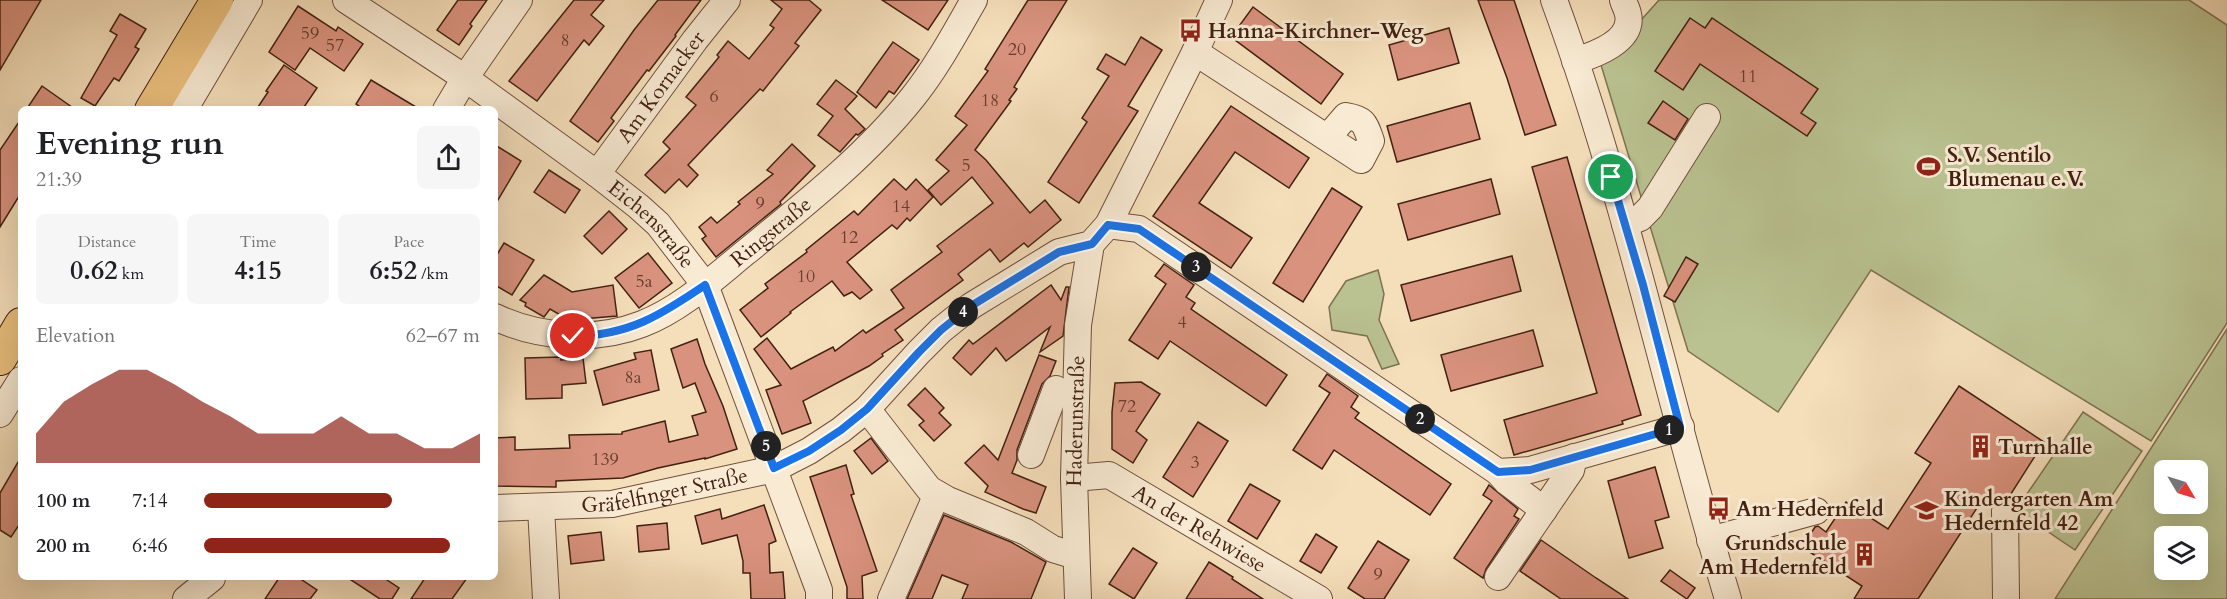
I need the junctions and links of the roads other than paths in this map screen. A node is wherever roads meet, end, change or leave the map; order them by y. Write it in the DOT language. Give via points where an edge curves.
graph roads {
  1 [pos="217,0"];
  2 [pos="249,0"];
  3 [pos="346,0"];
  4 [pos="519,0"];
  5 [pos="728,0"];
  6 [pos="974,0"];
  7 [pos="1219,0"];
  8 [pos="1554,0"];
  9 [pos="1623,0"];
  10 [pos="1195,52"];
  11 [pos="1575,61"];
  12 [pos="465,78"];
  13 [pos="153,106"];
  14 [pos="186,106"];
  15 [pos="448,106"];
  16 [pos="1707,117"];
  17 [pos="1328,138"];
  18 [pos="597,174"];
  19 [pos="1625,224"];
  20 [pos="1100,235"];
  21 [pos="705,285"];
  22 [pos="498,318"];
  23 [pos="18,329"];
  24 [pos="0,359"];
  25 [pos="18,385"];
  26 [pos="1056,389"];
  27 [pos="867,409"];
  28 [pos="0,414"];
  29 [pos="1047,414"];
  30 [pos="1076,418"];
  31 [pos="1680,427"];
  32 [pos="1031,455"];
  33 [pos="1574,457"];
  34 [pos="774,468"];
  35 [pos="1498,472"];
  36 [pos="1074,478"];
  37 [pos="937,494"];
  38 [pos="498,508"];
  39 [pos="541,508"];
  40 [pos="1544,510"];
  41 [pos="1815,511"];
  42 [pos="2005,511"];
  43 [pos="1710,540"];
  44 [pos="1076,556"];
  45 [pos="1498,577"];
  46 [pos="210,580"];
  47 [pos="186,599"];
  48 [pos="546,599"];
  49 [pos="819,599"];
  50 [pos="891,599"];
  51 [pos="1078,599"];
  52 [pos="1318,599"];
  53 [pos="1728,599"];
  54 [pos="2006,599"];
  1 -- 13 [label="main road"];
  2 -- 14 [label="street"];
  3 -- 12 [label="street, Eichenstraße"];
  4 -- 12 [label="street"];
  5 -- 18 [label="street, Am Kornacker"];
  6 -- 21 [label="street, Ringstraße" via="927,79 872,142 815,196"];
  7 -- 10 [label="street"];
  8 -- 11 [label="street"];
  9 -- 11 [label="street" via="1629,15 1619,38 1603,51"];
  10 -- 17 [label="street"];
  10 -- 20 [label="street"];
  11 -- 19 [label="street"];
  12 -- 15 [label="street"];
  12 -- 18 [label="street, Eichenstraße"];
  16 -- 19 [label="street" via="1650,208 1640,218"];
  18 -- 21 [label="street, Eichenstraße" via="658,224"];
  19 -- 31 [label="street"];
  20 -- 27 [label="street, Gräfelfinger Straße" via="1059,252 971,306 941,330"];
  20 -- 30 [label="street, Haderunstraße" via="1078,325"];
  20 -- 35 [label="street" via="1139,229"];
  21 -- 22 [label="street, Ringstraße" via="642,324 594,336 552,333"];
  21 -- 34 [label="street, Eichenstraße"];
  23 -- 24 [label="main road"];
  25 -- 28 [label="street"];
  26 -- 29 [label="street"];
  27 -- 34 [label="street, Gräfelfinger Straße" via="809,451"];
  27 -- 37 [label="street"];
  29 -- 30 [label="street"];
  29 -- 32 [label="street"];
  30 -- 36 [label="street, Haderunstraße"];
  31 -- 33 [label="street"];
  31 -- 43 [label="street"];
  33 -- 35 [label="street" via="1530,470"];
  33 -- 40 [label="street" via="1571,470"];
  34 -- 39 [label="street, Gräfelfinger Straße" via="612,504"];
  34 -- 49 [label="street, Eichenstraße"];
  35 -- 40 [label="street"];
  36 -- 44 [label="street, Haderunstraße"];
  36 -- 52 [label="street, An der Rehwiese" via="1108,475"];
  37 -- 44 [label="street"];
  37 -- 50 [label="street"];
  38 -- 39 [label="street, Gräfelfinger Straße"];
  39 -- 48 [label="street"];
  40 -- 45 [label="street"];
  41 -- 43 [label="street"];
  42 -- 54 [label="street"];
  43 -- 53 [label="street"];
  44 -- 51 [label="street, Haderunstraße"];
  46 -- 47 [label="street"];
}
